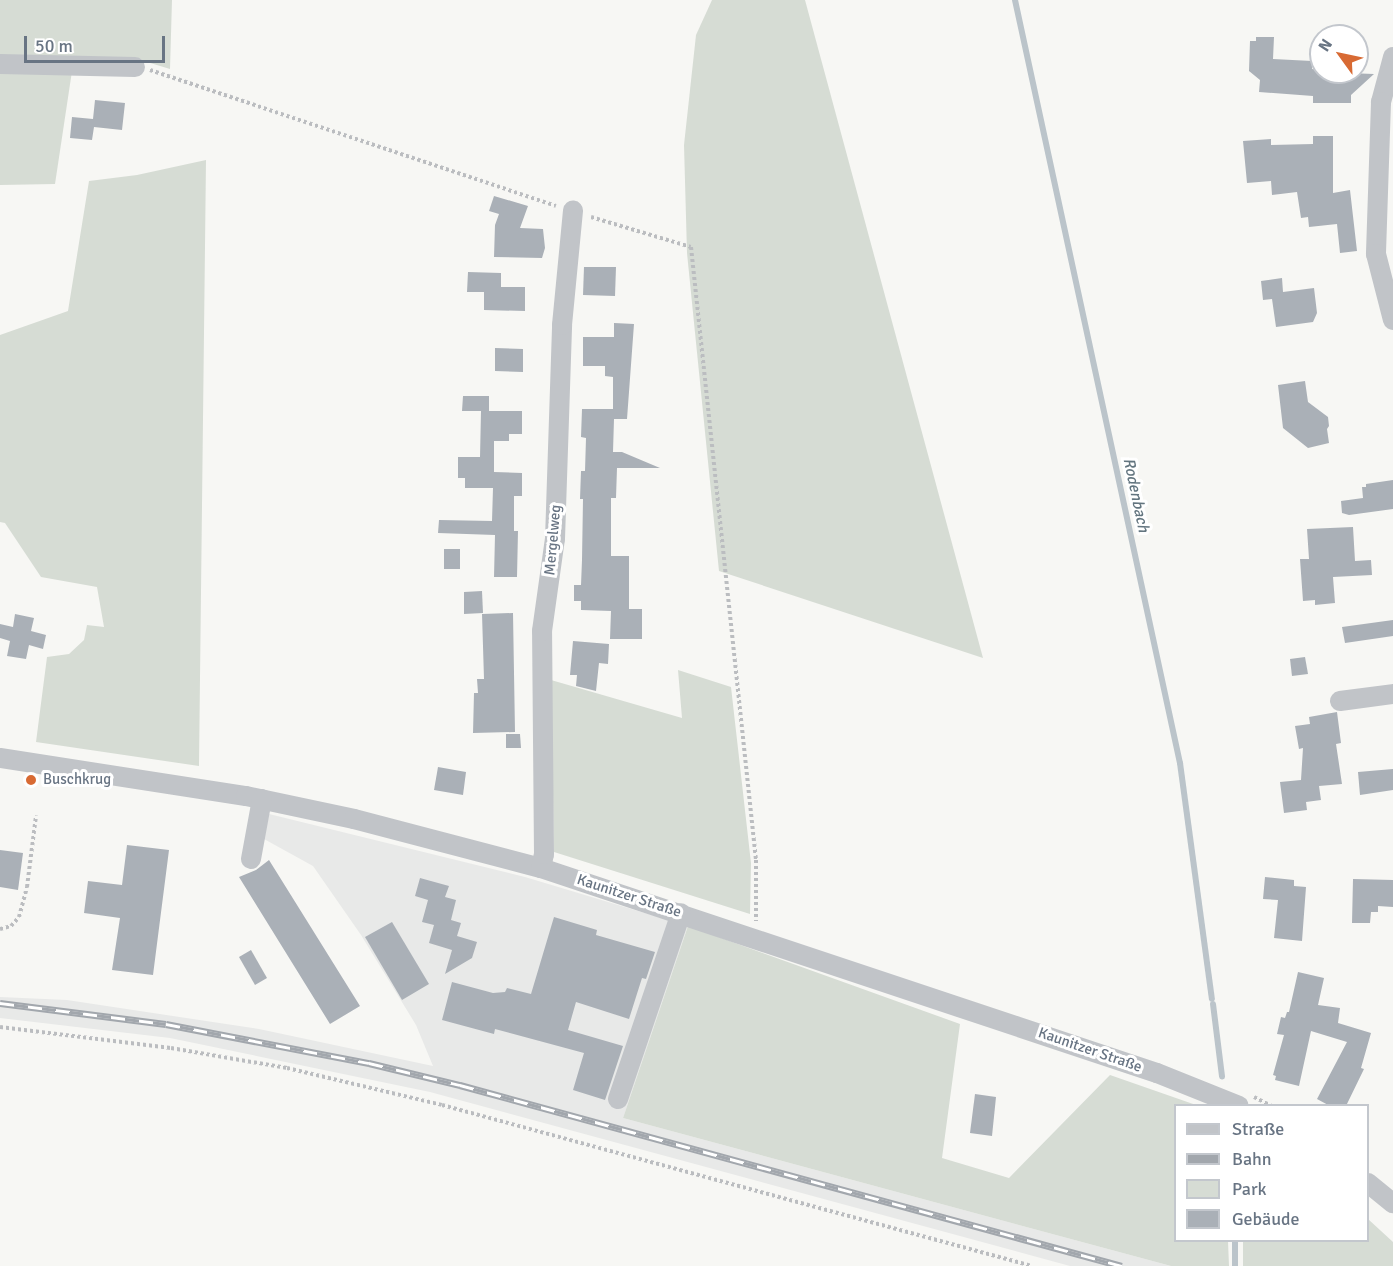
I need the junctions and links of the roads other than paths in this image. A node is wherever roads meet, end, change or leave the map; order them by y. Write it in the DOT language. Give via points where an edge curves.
graph roads {
  1 [pos="1393,57"];
  2 [pos="0,64"];
  3 [pos="135,67"];
  4 [pos="1387,106"];
  5 [pos="573,212"];
  6 [pos="1393,320"];
  7 [pos="1393,694"];
  8 [pos="1340,701"];
  9 [pos="0,758"];
  10 [pos="262,799"];
  11 [pos="251,859"];
  12 [pos="541,868"];
  13 [pos="681,913"];
  14 [pos="618,1099"];
  15 [pos="1234,1104"];
  16 [pos="1369,1184"];
  17 [pos="1393,1203"];
  1 -- 4 [label="street"];
  2 -- 3 [label="street"];
  4 -- 6 [label="street" via="1376,254"];
  5 -- 12 [label="street, Mergelweg" via="562,325 555,538 542,631"];
  7 -- 8 [label="street"];
  9 -- 10 [label="street, Kaunitzer Straße"];
  10 -- 11 [label="street"];
  10 -- 12 [label="street, Kaunitzer Straße"];
  12 -- 13 [label="street, Kaunitzer Straße"];
  13 -- 14 [label="street"];
  13 -- 15 [label="street, Kaunitzer Straße" via="1156,1073"];
  16 -- 17 [label="street"];
}
